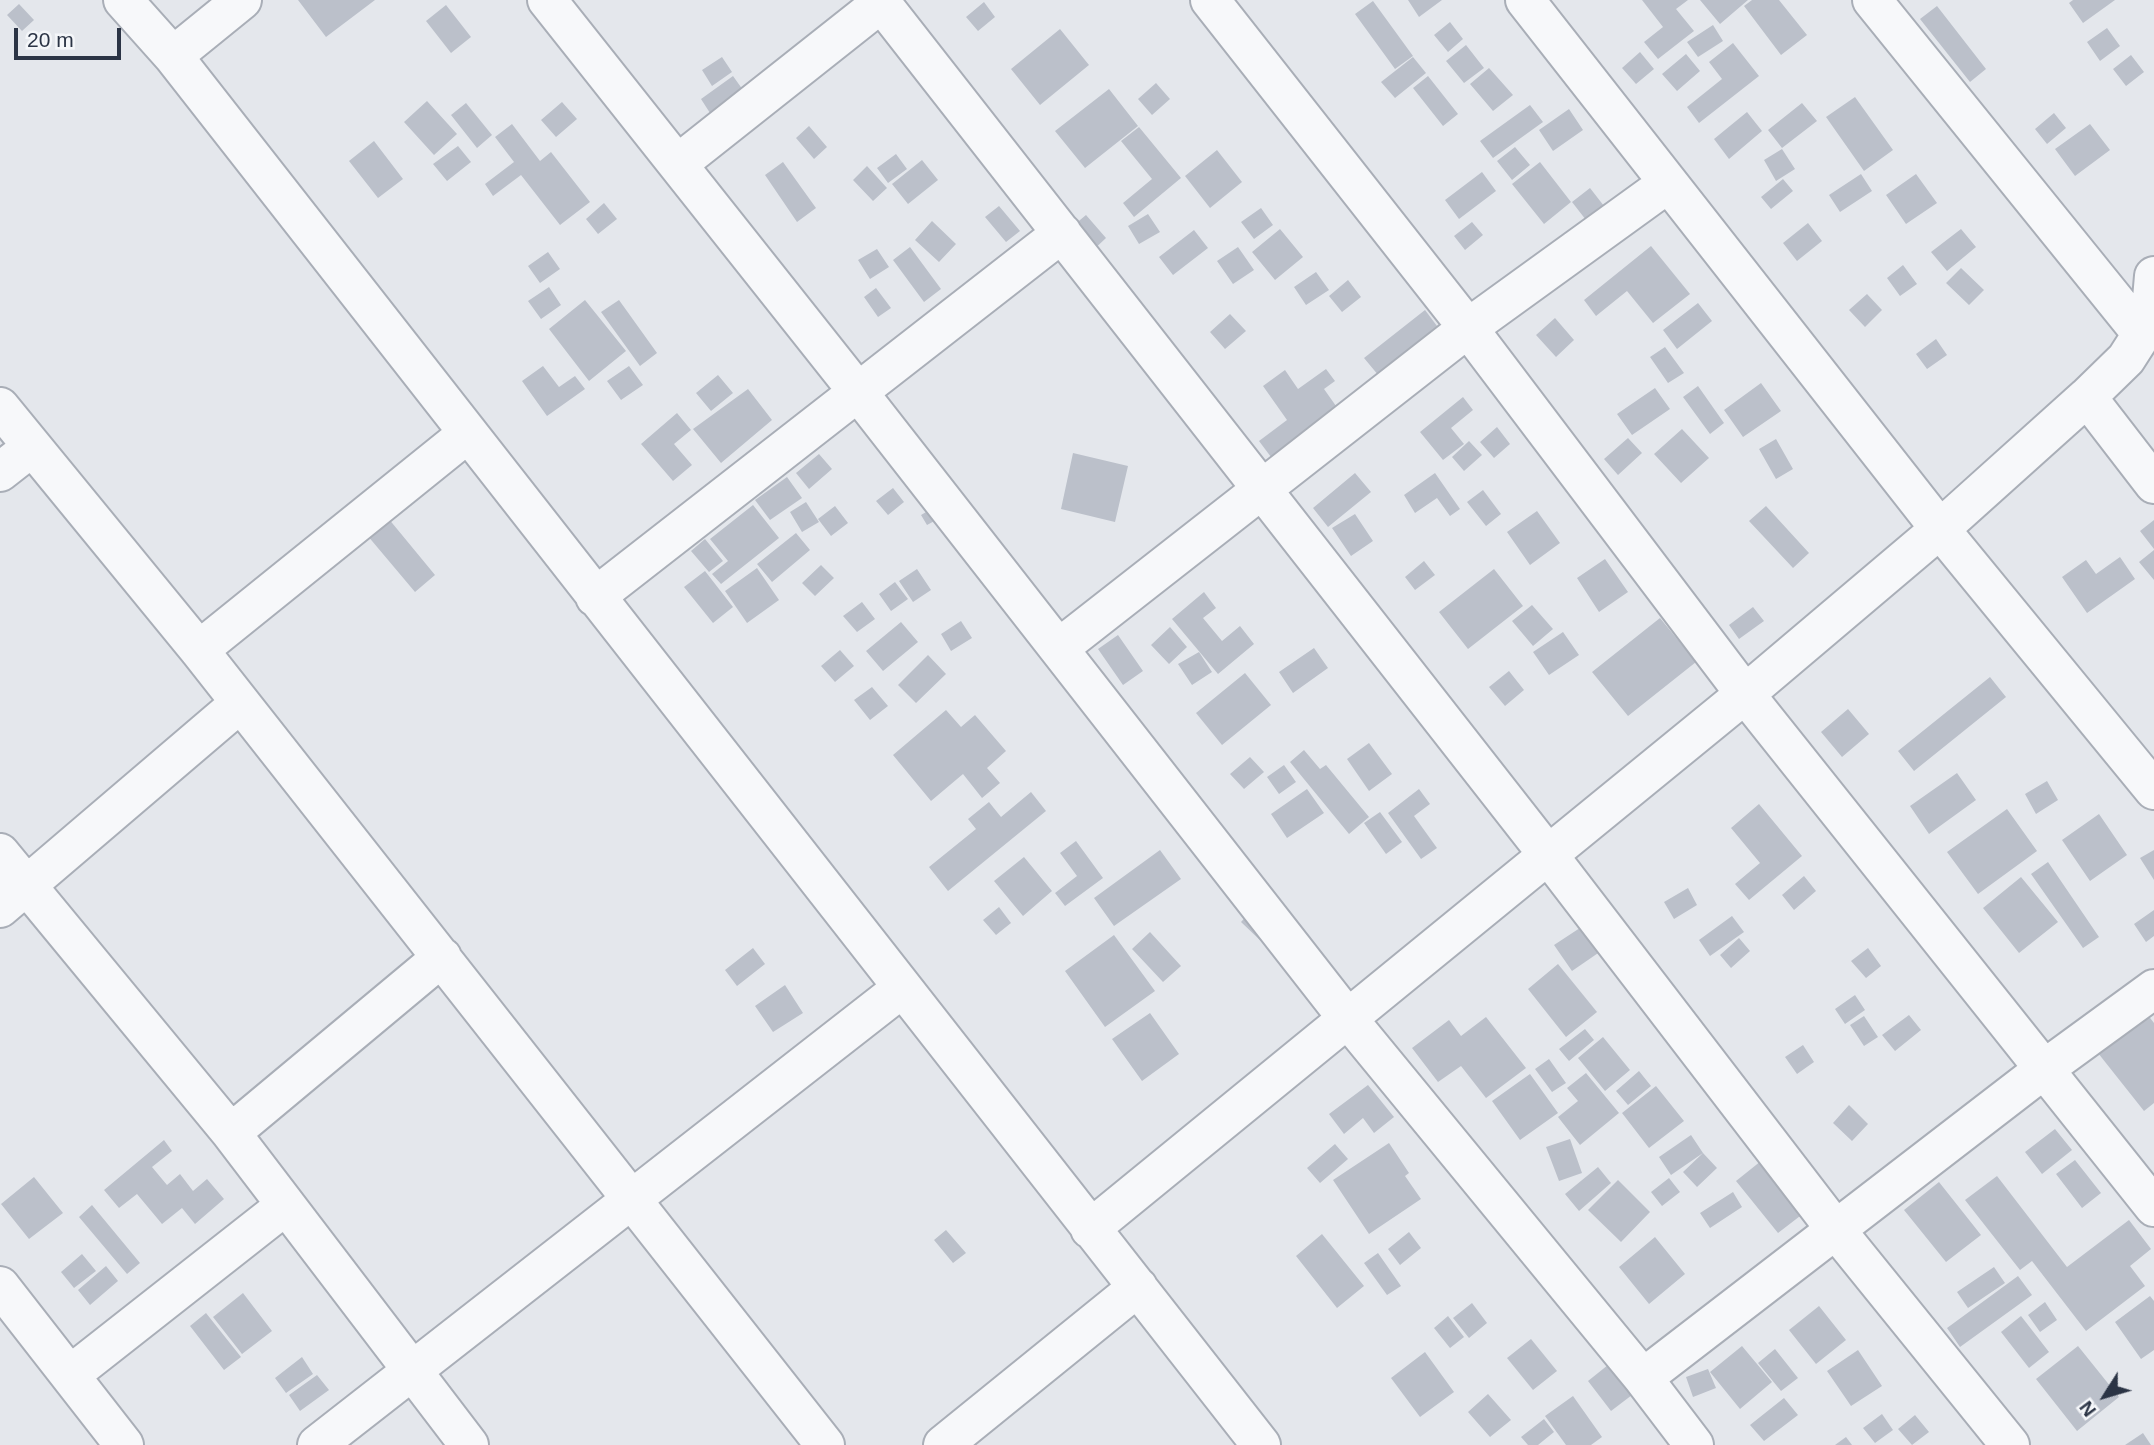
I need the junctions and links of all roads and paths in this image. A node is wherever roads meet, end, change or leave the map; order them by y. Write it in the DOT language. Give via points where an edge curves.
graph roads {
  1 [pos="123,0"];
  2 [pos="242,0"];
  3 [pos="547,0"];
  4 [pos="1210,0"];
  5 [pos="1525,0"];
  6 [pos="1872,0"];
  7 [pos="880,1"];
  8 [pos="173,56"];
  9 [pos="679,163"];
  10 [pos="1667,184"];
  11 [pos="1062,233"];
  12 [pos="2154,276"];
  13 [pos="1468,328"];
  14 [pos="2142,334"];
  15 [pos="858,392"];
  16 [pos="2087,397"];
  17 [pos="0,407"];
  18 [pos="467,435"];
  19 [pos="32,447"];
  20 [pos="0,472"];
  21 [pos="2154,484"];
  22 [pos="1264,490"];
  23 [pos="1940,528"];
  24 [pos="595,597"];
  25 [pos="1059,648"];
  26 [pos="199,650"];
  27 [pos="1745,694"];
  28 [pos="239,704"];
  29 [pos="2154,790"];
  30 [pos="0,853"];
  31 [pos="1549,856"];
  32 [pos="14,897"];
  33 [pos="442,957"];
  34 [pos="901,989"];
  35 [pos="2154,989"];
  36 [pos="1348,1019"];
  37 [pos="2043,1070"];
  38 [pos="231,1133"];
  39 [pos="632,1198"];
  40 [pos="285,1206"];
  41 [pos="2154,1207"];
  42 [pos="1090,1229"];
  43 [pos="1836,1230"];
  44 [pos="0,1286"];
  45 [pos="1138,1287"];
  46 [pos="414,1372"];
  47 [pos="70,1375"];
  48 [pos="1643,1378"];
  49 [pos="124,1445"];
  50 [pos="317,1445"];
  51 [pos="469,1445"];
  52 [pos="825,1445"];
  53 [pos="943,1445"];
  54 [pos="1261,1445"];
  55 [pos="1694,1445"];
  56 [pos="2010,1445"];
  1 -- 8 [label="street"];
  2 -- 8 [label="street"];
  3 -- 9 [label="street"];
  4 -- 13 [label="street"];
  5 -- 10 [label="street"];
  6 -- 14 [label="street"];
  7 -- 9 [label="street"];
  7 -- 11 [label="street"];
  8 -- 18 [label="street"];
  9 -- 15 [label="street"];
  10 -- 13 [label="street"];
  10 -- 23 [label="street"];
  11 -- 15 [label="street"];
  11 -- 22 [label="street"];
  12 -- 14 [label="street"];
  13 -- 22 [label="street"];
  13 -- 27 [label="street"];
  14 -- 16 [label="street" via="2126,359"];
  15 -- 24 [label="street"];
  15 -- 25 [label="street"];
  16 -- 21 [label="street"];
  16 -- 23 [label="street"];
  17 -- 19 [label="street"];
  18 -- 24 [label="street"];
  18 -- 26 [label="street"];
  19 -- 20 [label="street"];
  19 -- 26 [label="street"];
  22 -- 25 [label="street"];
  22 -- 31 [label="street"];
  23 -- 27 [label="street"];
  23 -- 29 [label="street"];
  24 -- 34 [label="street"];
  25 -- 36 [label="street"];
  26 -- 28 [label="street"];
  27 -- 31 [label="street"];
  27 -- 37 [label="street"];
  28 -- 32 [label="street"];
  28 -- 33 [label="street"];
  30 -- 32 [label="street"];
  31 -- 36 [label="street"];
  31 -- 43 [label="street"];
  32 -- 38 [label="street"];
  33 -- 38 [label="street"];
  33 -- 39 [label="street"];
  34 -- 39 [label="street"];
  34 -- 42 [label="street"];
  35 -- 37 [label="street"];
  36 -- 42 [label="street"];
  36 -- 48 [label="street"];
  37 -- 41 [label="street"];
  37 -- 43 [label="street"];
  38 -- 40 [label="street"];
  39 -- 46 [label="street"];
  39 -- 52 [label="street"];
  40 -- 46 [label="street"];
  40 -- 47 [label="street"];
  42 -- 45 [label="street"];
  43 -- 48 [label="street"];
  43 -- 56 [label="street"];
  44 -- 47 [label="street"];
  45 -- 53 [label="street"];
  45 -- 54 [label="street"];
  46 -- 50 [label="street"];
  46 -- 51 [label="street"];
  47 -- 49 [label="street"];
  48 -- 55 [label="street"];
}
